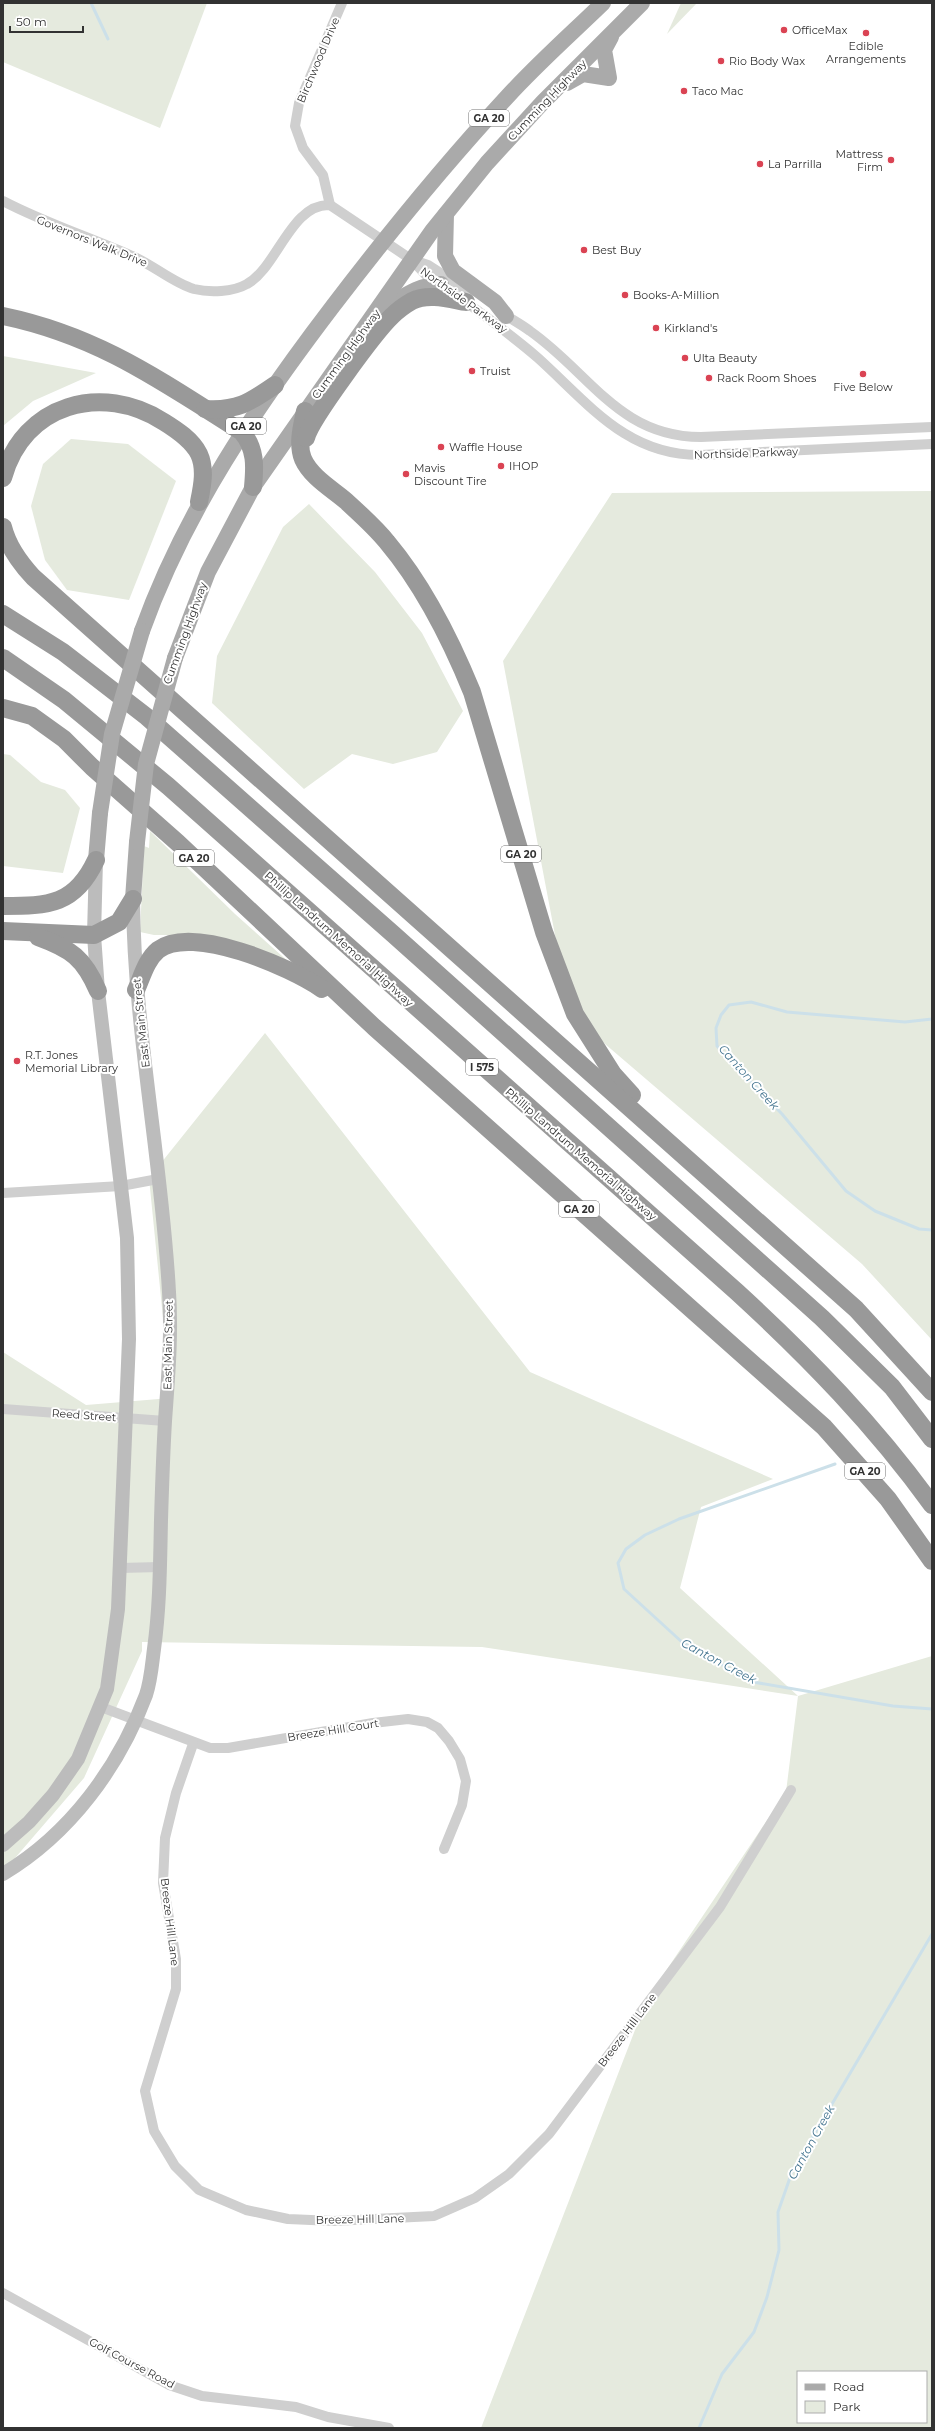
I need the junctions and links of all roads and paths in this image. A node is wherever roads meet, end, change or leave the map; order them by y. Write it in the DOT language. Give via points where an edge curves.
graph roads {
  1 [pos="342,3"];
  2 [pos="603,3"];
  3 [pos="642,3"];
  4 [pos="612,34"];
  5 [pos="543,102"];
  6 [pos="3,201"];
  7 [pos="330,205"];
  8 [pos="446,214"];
  9 [pos="383,242"];
  10 [pos="412,260"];
  11 [pos="441,284"];
  12 [pos="466,302"];
  13 [pos="377,310"];
  14 [pos="3,316"];
  15 [pos="506,316"];
  16 [pos="275,385"];
  17 [pos="205,409"];
  18 [pos="305,411"];
  19 [pos="932,427"];
  20 [pos="242,432"];
  21 [pos="932,444"];
  22 [pos="3,478"];
  23 [pos="253,487"];
  24 [pos="199,502"];
  25 [pos="351,506"];
  26 [pos="3,527"];
  27 [pos="3,614"];
  28 [pos="3,658"];
  29 [pos="3,708"];
  30 [pos="146,764"];
  31 [pos="96,860"];
  32 [pos="134,899"];
  33 [pos="3,906"];
  34 [pos="3,931"];
  35 [pos="22,932"];
  36 [pos="94,935"];
  37 [pos="136,990"];
  38 [pos="98,991"];
  39 [pos="374,1027"];
  40 [pos="681,1152"];
  41 [pos="158,1180"];
  42 [pos="121,1186"];
  43 [pos="3,1193"];
  44 [pos="932,1392"];
  45 [pos="3,1410"];
  46 [pos="126,1418"];
  47 [pos="165,1421"];
  48 [pos="932,1438"];
  49 [pos="932,1506"];
  50 [pos="932,1561"];
  51 [pos="160,1567"];
  52 [pos="120,1568"];
  53 [pos="101,1707"];
  54 [pos="134,1720"];
  55 [pos="193,1744"];
  56 [pos="791,1790"];
  57 [pos="3,1845"];
  58 [pos="444,1850"];
  59 [pos="3,1874"];
  60 [pos="3,2293"];
  61 [pos="389,2428"];
  1 -- 7 [label="street, Birchwood Drive" via="298,103 295,126 302,148 323,175"];
  2 -- 9 [label="main road, GA 20" via="508,96"];
  3 -- 4 [label="main road, Cumming Highway / GA 20"];
  4 -- 5 [label="main road, Cumming Highway / GA 20"];
  4 -- 5 [label="main road" via="604,50 610,78 583,74"];
  5 -- 8 [label="main road, Cumming Highway / GA 20" via="487,163"];
  6 -- 7 [label="street, Governors Walk Drive" via="36,219 134,256 193,288 210,291 230,290 248,284 311,208 322,204"];
  7 -- 9 [label="street"];
  8 -- 10 [label="main road, Cumming Highway / GA 20"];
  8 -- 15 [label="main road" via="445,256 454,271 495,302"];
  9 -- 10 [label="street"];
  9 -- 16 [label="main road, GA 20"];
  10 -- 11 [label="street, Northside Parkway" via="426,275"];
  10 -- 13 [label="main road, Cumming Highway / GA 20"];
  10 -- 15 [label="street, Northside Parkway" via="428,265"];
  11 -- 12 [label="street, Northside Parkway"];
  11 -- 13 [label="main road" via="426,285"];
  12 -- 21 [label="street, Northside Parkway" via="515,338 617,430 654,449 673,454 696,455"];
  12 -- 25 [label="highway" via="425,297 413,300 397,311 308,431 305,443 311,460 347,495"];
  13 -- 18 [label="main road, Cumming Highway / GA 20"];
  14 -- 17 [label="highway" via="48,327 97,345 145,371"];
  15 -- 19 [label="street, Northside Parkway" via="531,331 629,417 665,434 701,437"];
  16 -- 17 [label="highway" via="245,404 227,409"];
  16 -- 20 [label="main road, GA 20"];
  17 -- 20 [label="highway"];
  18 -- 23 [label="main road, Cumming Highway"];
  18 -- 25 [label="highway, GA 20" via="300,443 303,458 320,480"];
  20 -- 23 [label="highway" via="254,455"];
  20 -- 24 [label="main road, GA 20"];
  22 -- 24 [label="highway" via="19,443 42,420 72,406 109,401 126,404 156,417 193,445 203,466"];
  23 -- 30 [label="main road, Cumming Highway, bridge" via="208,572 174,658"];
  24 -- 31 [label="main road, GA 20, bridge" via="142,631 112,734"];
  25 -- 40 [label="highway, GA 20" via="387,542 411,573 458,658 472,692 544,932 575,1014 613,1074"];
  26 -- 40 [label="highway" via="11,548 33,577"];
  27 -- 48 [label="highway" via="63,652 147,717 393,934 822,1318 892,1387"];
  28 -- 49 [label="highway, Phillip Landrum Memorial Highway / I 575" via="64,700 168,786 743,1297 854,1406"];
  29 -- 39 [label="highway, GA 20" via="32,716 59,735"];
  30 -- 32 [label="main road, East Main Street, bridge" via="137,842"];
  31 -- 33 [label="highway, GA 20" via="80,886 61,900 39,906"];
  31 -- 36 [label="main road"];
  32 -- 36 [label="highway" via="119,922"];
  32 -- 37 [label="main road, East Main Street"];
  34 -- 35 [label="highway"];
  35 -- 36 [label="highway"];
  35 -- 38 [label="highway" via="60,946 77,956"];
  36 -- 38 [label="main road"];
  37 -- 39 [label="highway" via="152,956 165,946 182,942 208,945 246,953 295,973"];
  37 -- 41 [label="main road, East Main Street"];
  38 -- 42 [label="main road"];
  39 -- 50 [label="highway, GA 20" via="824,1427 888,1499"];
  40 -- 44 [label="highway, GA 20" via="856,1309"];
  41 -- 42 [label="street"];
  41 -- 47 [label="main road, East Main Street" via="170,1293 169,1376"];
  42 -- 43 [label="street"];
  42 -- 46 [label="main road" via="127,1246 129,1339"];
  45 -- 46 [label="street, Reed Street"];
  46 -- 47 [label="street, Reed Street"];
  46 -- 52 [label="main road"];
  47 -- 51 [label="main road, East Main Street"];
  51 -- 52 [label="street"];
  51 -- 54 [label="main road, East Main Street" via="160,1607 151,1674"];
  52 -- 53 [label="main road" via="107,1690"];
  53 -- 54 [label="street, Breeze Hill Court"];
  53 -- 57 [label="main road" via="78,1759 53,1795 29,1822"];
  54 -- 55 [label="street, Breeze Hill Court"];
  54 -- 59 [label="main road, East Main Street" via="121,1747 80,1809 59,1832"];
  55 -- 56 [label="street, Breeze Hill Lane" via="176,1793 165,1838 163,1883 176,1959 176,1989 145,2091 154,2131 176,2166 199,2190 246,2210 288,2219 334,2221 434,2216 475,2198 509,2174 549,2134 720,1908"];
  55 -- 58 [label="street, Breeze Hill Court" via="210,1748 228,1748 372,1723 408,1719 427,1722 438,1728 449,1741 460,1759 466,1781 462,1805"];
  60 -- 61 [label="street, Golf Course Road" via="169,2385 188,2392 296,2407 328,2417"];
}
